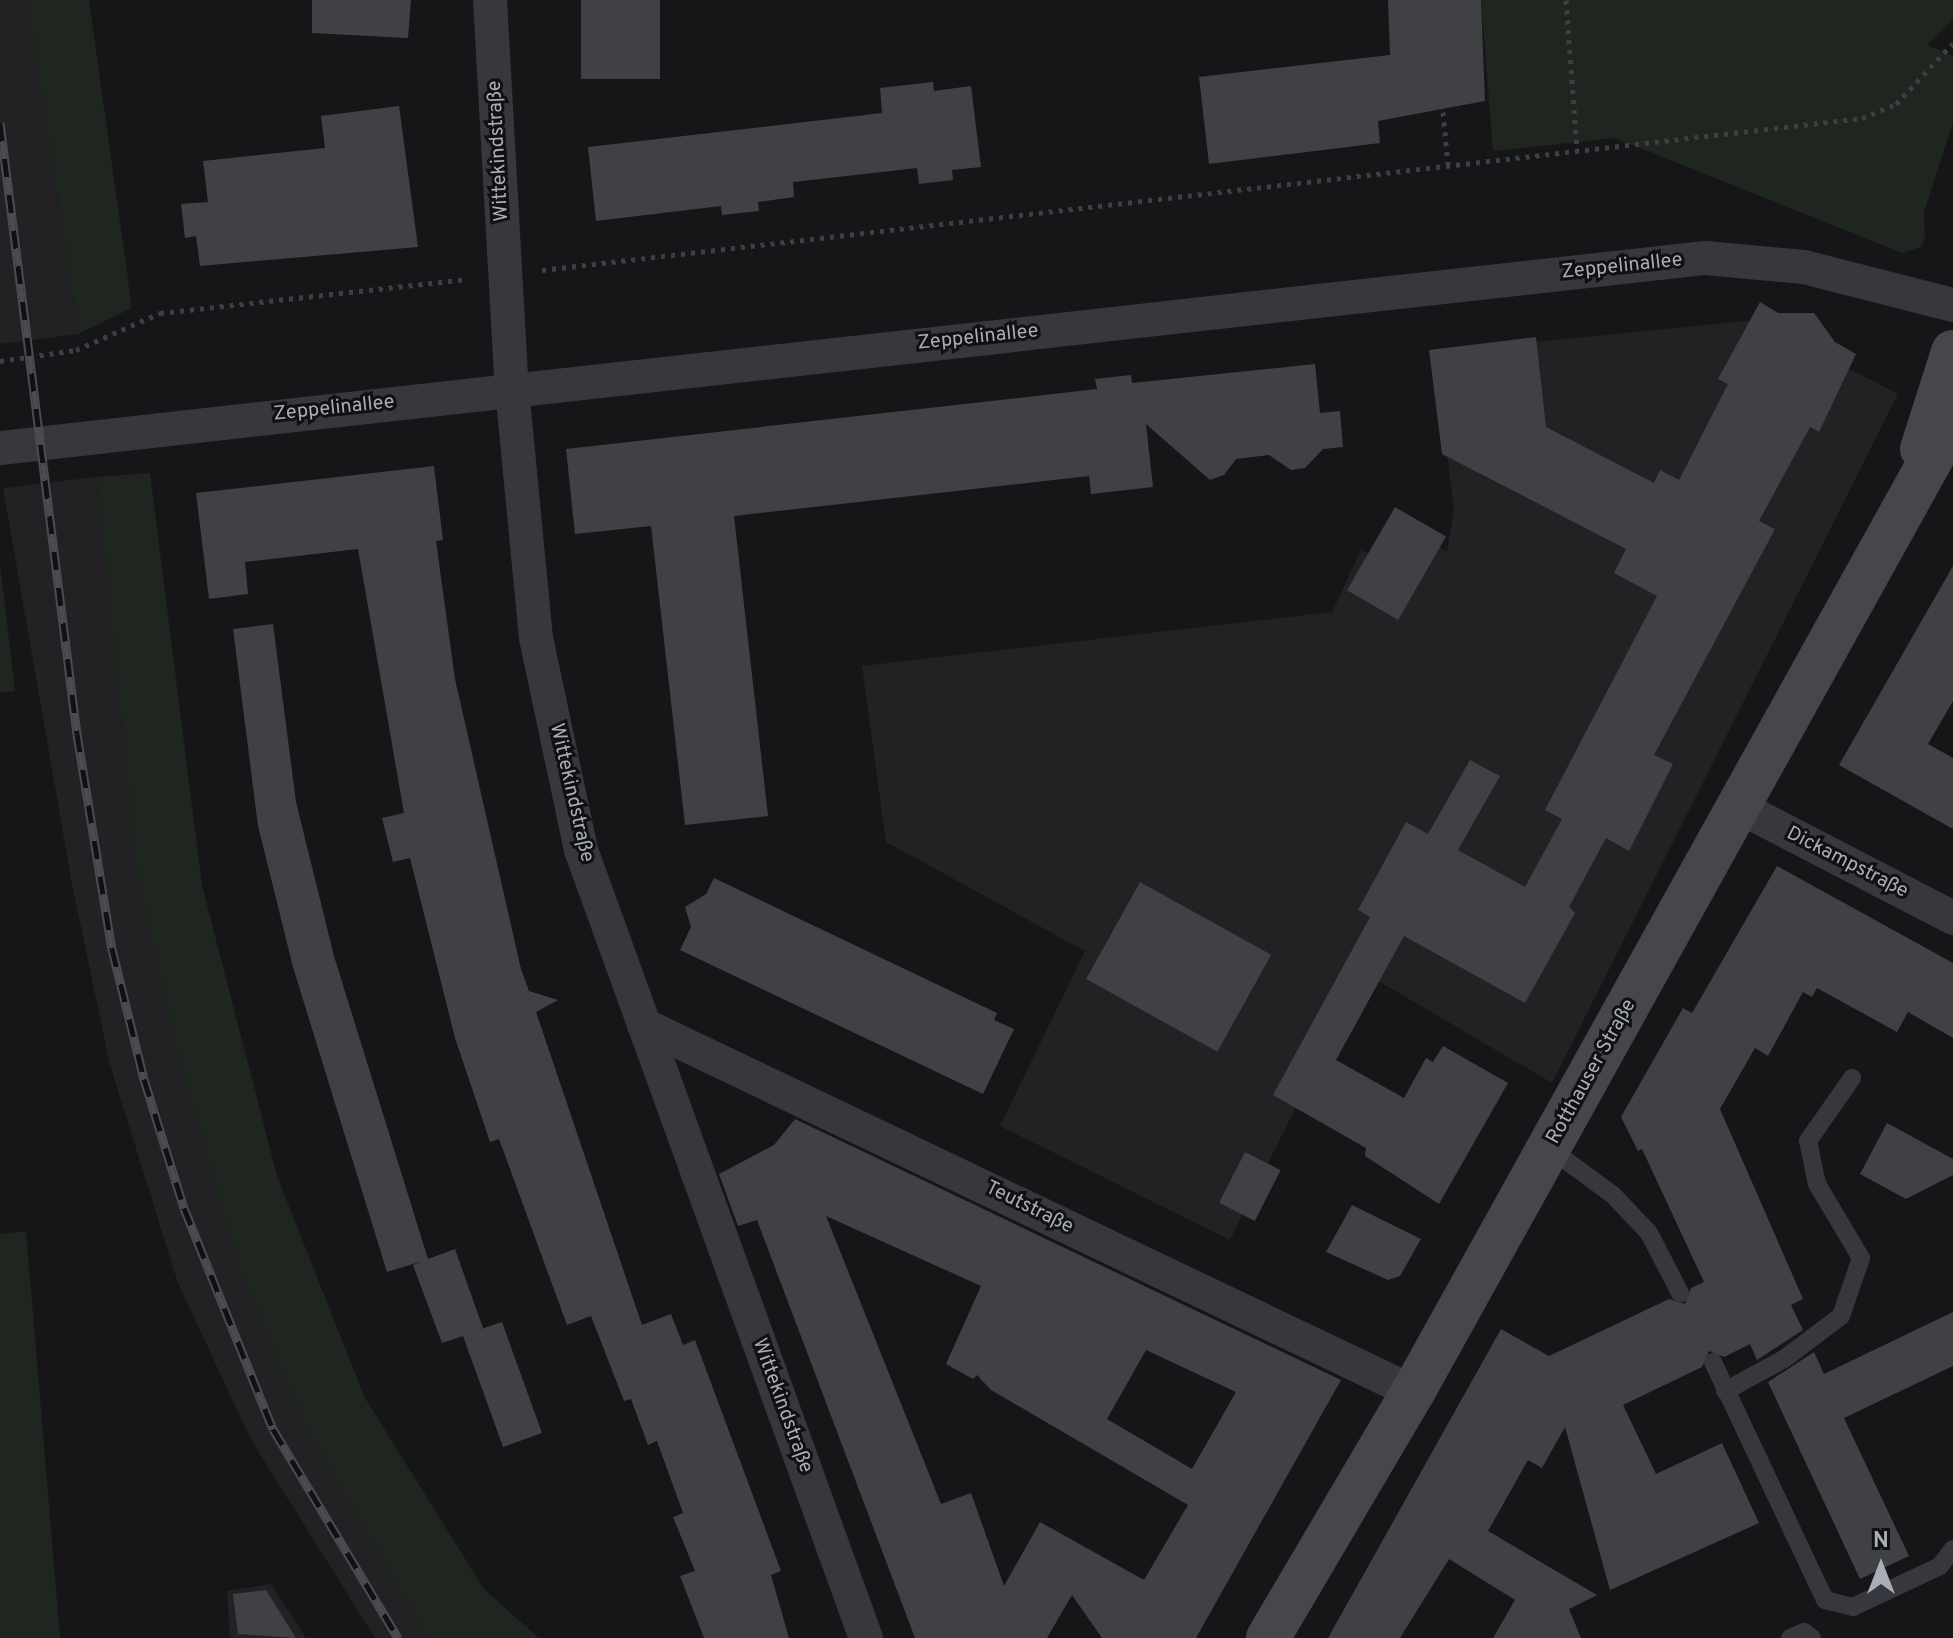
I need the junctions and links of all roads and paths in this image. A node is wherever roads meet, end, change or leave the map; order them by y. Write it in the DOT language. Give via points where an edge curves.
graph roads {
  1 [pos="490,0"];
  2 [pos="1566,0"];
  3 [pos="1953,43"];
  4 [pos="1443,112"];
  5 [pos="1577,151"];
  6 [pos="1448,165"];
  7 [pos="506,274"];
  8 [pos="1953,305"];
  9 [pos="1953,352"];
  10 [pos="0,361"];
  11 [pos="512,389"];
  12 [pos="1953,420"];
  13 [pos="0,448"];
  14 [pos="1906,500"];
  15 [pos="1741,808"];
  16 [pos="1953,918"];
  17 [pos="644,1025"];
  18 [pos="1852,1078"];
  19 [pos="1549,1148"];
  20 [pos="1680,1293"];
  21 [pos="1713,1362"];
  22 [pos="1725,1391"];
  23 [pos="1413,1392"];
  24 [pos="1953,1549"];
  25 [pos="866,1638"];
  26 [pos="1268,1638"];
  27 [pos="1790,1638"];
  28 [pos="1812,1638"];
  1 -- 7 [label="street, Wittekindstraße"];
  2 -- 5 [label="path"];
  3 -- 5 [label="path" via="1896,104 1862,118"];
  4 -- 6 [label="path"];
  5 -- 6 [label="path"];
  6 -- 7 [label="path"];
  7 -- 10 [label="path" via="160,313 76,350"];
  7 -- 11 [label="street, Wittekindstraße"];
  8 -- 11 [label="street, Zeppelinallee" via="1804,267 1705,258"];
  9 -- 14 [label="main road, Rotthauser Straße"];
  11 -- 13 [label="street, Zeppelinallee"];
  11 -- 17 [label="street, Wittekindstraße" via="536,638 581,850"];
  12 -- 14 [label="main road, Rotthauser Straße"];
  14 -- 15 [label="main road, Rotthauser Straße"];
  15 -- 16 [label="street, Dickampstraße"];
  15 -- 19 [label="main road, Rotthauser Straße"];
  17 -- 23 [label="street, Teutstraße"];
  17 -- 25 [label="street, Wittekindstraße"];
  18 -- 22 [label="lane" via="1808,1141 1817,1184 1861,1258 1841,1316 1784,1359"];
  19 -- 20 [label="lane" via="1613,1195 1649,1233"];
  19 -- 23 [label="main road, Rotthauser Straße"];
  21 -- 22 [label="lane"];
  22 -- 24 [label="lane" via="1825,1600 1853,1607 1940,1566"];
  23 -- 26 [label="main road, Rotthauser Straße"];
  27 -- 28 [label="lane" via="1804,1632"];
}
